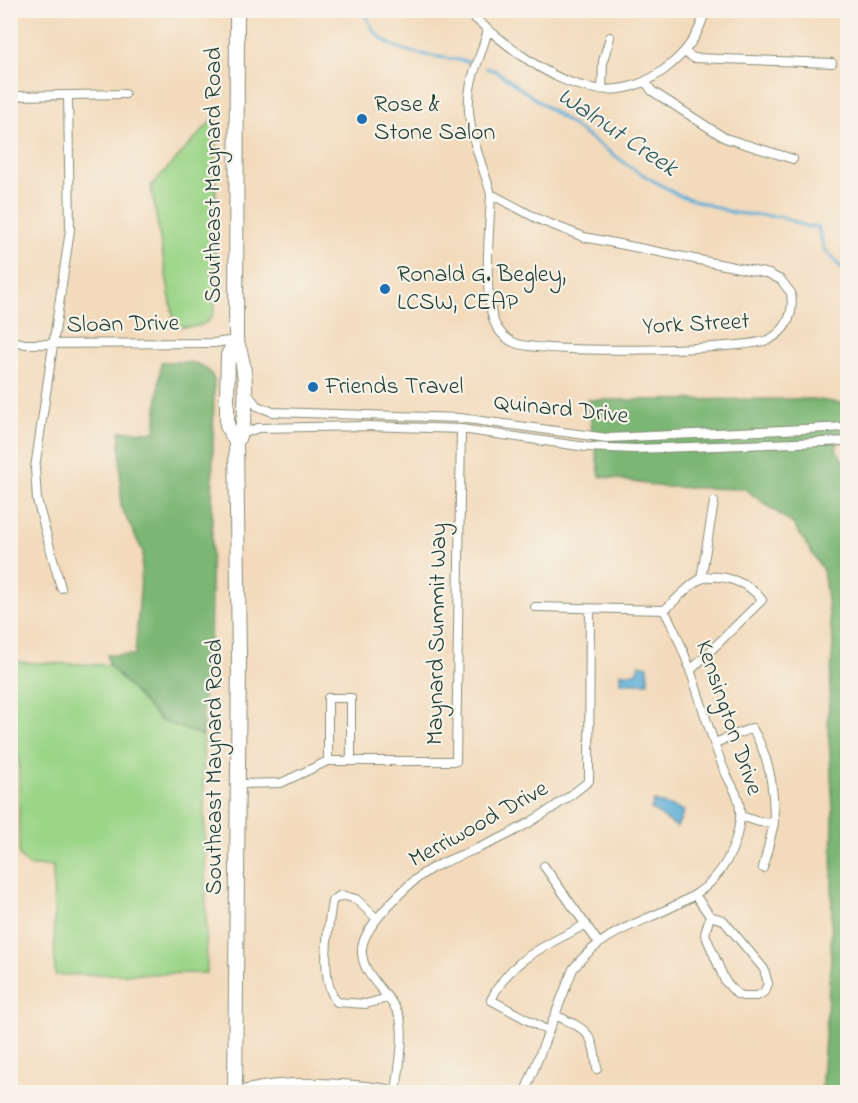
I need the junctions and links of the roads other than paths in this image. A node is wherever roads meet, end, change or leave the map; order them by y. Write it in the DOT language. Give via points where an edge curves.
graph roads {
  1 [pos="237,10"];
  2 [pos="465,10"];
  3 [pos="705,10"];
  4 [pos="488,29"];
  5 [pos="610,37"];
  6 [pos="684,52"];
  7 [pos="832,63"];
  8 [pos="645,81"];
  9 [pos="602,89"];
  10 [pos="124,94"];
  11 [pos="68,95"];
  12 [pos="16,96"];
  13 [pos="793,159"];
  14 [pos="491,194"];
  15 [pos="10,340"];
  16 [pos="236,340"];
  17 [pos="54,345"];
  18 [pos="243,388"];
  19 [pos="848,427"];
  20 [pos="460,429"];
  21 [pos="238,439"];
  22 [pos="848,441"];
  23 [pos="714,502"];
  24 [pos="701,579"];
  25 [pos="61,588"];
  26 [pos="535,607"];
  27 [pos="590,609"];
  28 [pos="664,610"];
  29 [pos="692,669"];
  30 [pos="715,743"];
  31 [pos="328,761"];
  32 [pos="351,761"];
  33 [pos="238,784"];
  34 [pos="741,816"];
  35 [pos="774,823"];
  36 [pos="544,866"];
  37 [pos="763,868"];
  38 [pos="695,895"];
  39 [pos="710,916"];
  40 [pos="377,919"];
  41 [pos="586,924"];
  42 [pos="598,942"];
  43 [pos="387,998"];
  44 [pos="555,1015"];
  45 [pos="548,1031"];
  46 [pos="597,1069"];
  47 [pos="236,1092"];
  48 [pos="399,1092"];
  49 [pos="525,1092"];
  1 -- 16 [label="main road, Southeast Maynard Road"];
  2 -- 4 [label="street"];
  3 -- 6 [label="street" via="699,31"];
  4 -- 9 [label="street" via="545,72 573,85"];
  4 -- 14 [label="street, York Street" via="472,79 468,116"];
  5 -- 9 [label="street" via="603,61"];
  6 -- 7 [label="street" via="694,58"];
  6 -- 8 [label="street"];
  8 -- 9 [label="street"];
  8 -- 13 [label="street" via="652,91 725,138"];
  10 -- 11 [label="street"];
  11 -- 12 [label="street"];
  11 -- 17 [label="street" via="70,220"];
  14 -- 14 [label="street, York Street" via="490,310 497,328 516,344 570,348 741,346 768,340 789,319 791,293 781,280 769,274 584,237 540,220"];
  15 -- 17 [label="street, Sloan Drive"];
  16 -- 17 [label="street, Sloan Drive"];
  16 -- 18 [label="main road, Southeast Maynard Road" via="243,356"];
  16 -- 21 [label="main road, Southeast Maynard Road" via="228,355 227,426"];
  17 -- 25 [label="street" via="35,468 37,500"];
  18 -- 19 [label="street, Quinard Drive" via="257,406 273,412 460,418 607,438"];
  18 -- 21 [label="main road, Southeast Maynard Road" via="244,428"];
  20 -- 21 [label="street, Quinard Drive" via="258,428"];
  20 -- 22 [label="street, Quinard Drive" via="586,447"];
  20 -- 32 [label="street, Maynard Summit Way" via="456,761"];
  21 -- 33 [label="main road, Southeast Maynard Road"];
  23 -- 24 [label="street"];
  24 -- 28 [label="street"];
  24 -- 29 [label="street" via="734,579 755,590 762,600"];
  26 -- 27 [label="street"];
  27 -- 28 [label="street"];
  27 -- 40 [label="street, Merriwood Drive" via="589,781 507,835 424,873"];
  28 -- 29 [label="street, Kensington Drive"];
  29 -- 30 [label="street, Kensington Drive"];
  30 -- 34 [label="street, Kensington Drive" via="736,788"];
  30 -- 35 [label="street" via="752,728 764,747 771,774"];
  31 -- 32 [label="street, Maynard Summit Way"];
  31 -- 32 [label="street" via="328,698 351,698"];
  31 -- 33 [label="street, Maynard Summit Way" via="281,783"];
  33 -- 47 [label="main road, Southeast Maynard Road"];
  34 -- 35 [label="street"];
  34 -- 38 [label="street, Kensington Drive" via="727,863"];
  35 -- 37 [label="street"];
  36 -- 41 [label="street"];
  38 -- 39 [label="street"];
  38 -- 42 [label="street, Kensington Drive"];
  39 -- 39 [label="street" via="723,920 764,969 768,984 764,992 742,996 725,981 705,934"];
  40 -- 43 [label="street, Merriwood Drive" via="365,937 363,959 366,970"];
  40 -- 43 [label="street" via="356,899 341,895 332,901 328,927 330,994 337,1002 348,1005"];
  41 -- 42 [label="street"];
  41 -- 45 [label="street" via="516,963 491,1000"];
  42 -- 44 [label="street, Kensington Drive" via="573,969"];
  43 -- 48 [label="street, Merriwood Drive" via="402,1027"];
  44 -- 45 [label="street, Kensington Drive"];
  44 -- 46 [label="street" via="583,1027 591,1036"];
  45 -- 49 [label="street, Kensington Drive"];
  47 -- 48 [label="street" via="255,1086 337,1084"];
}
